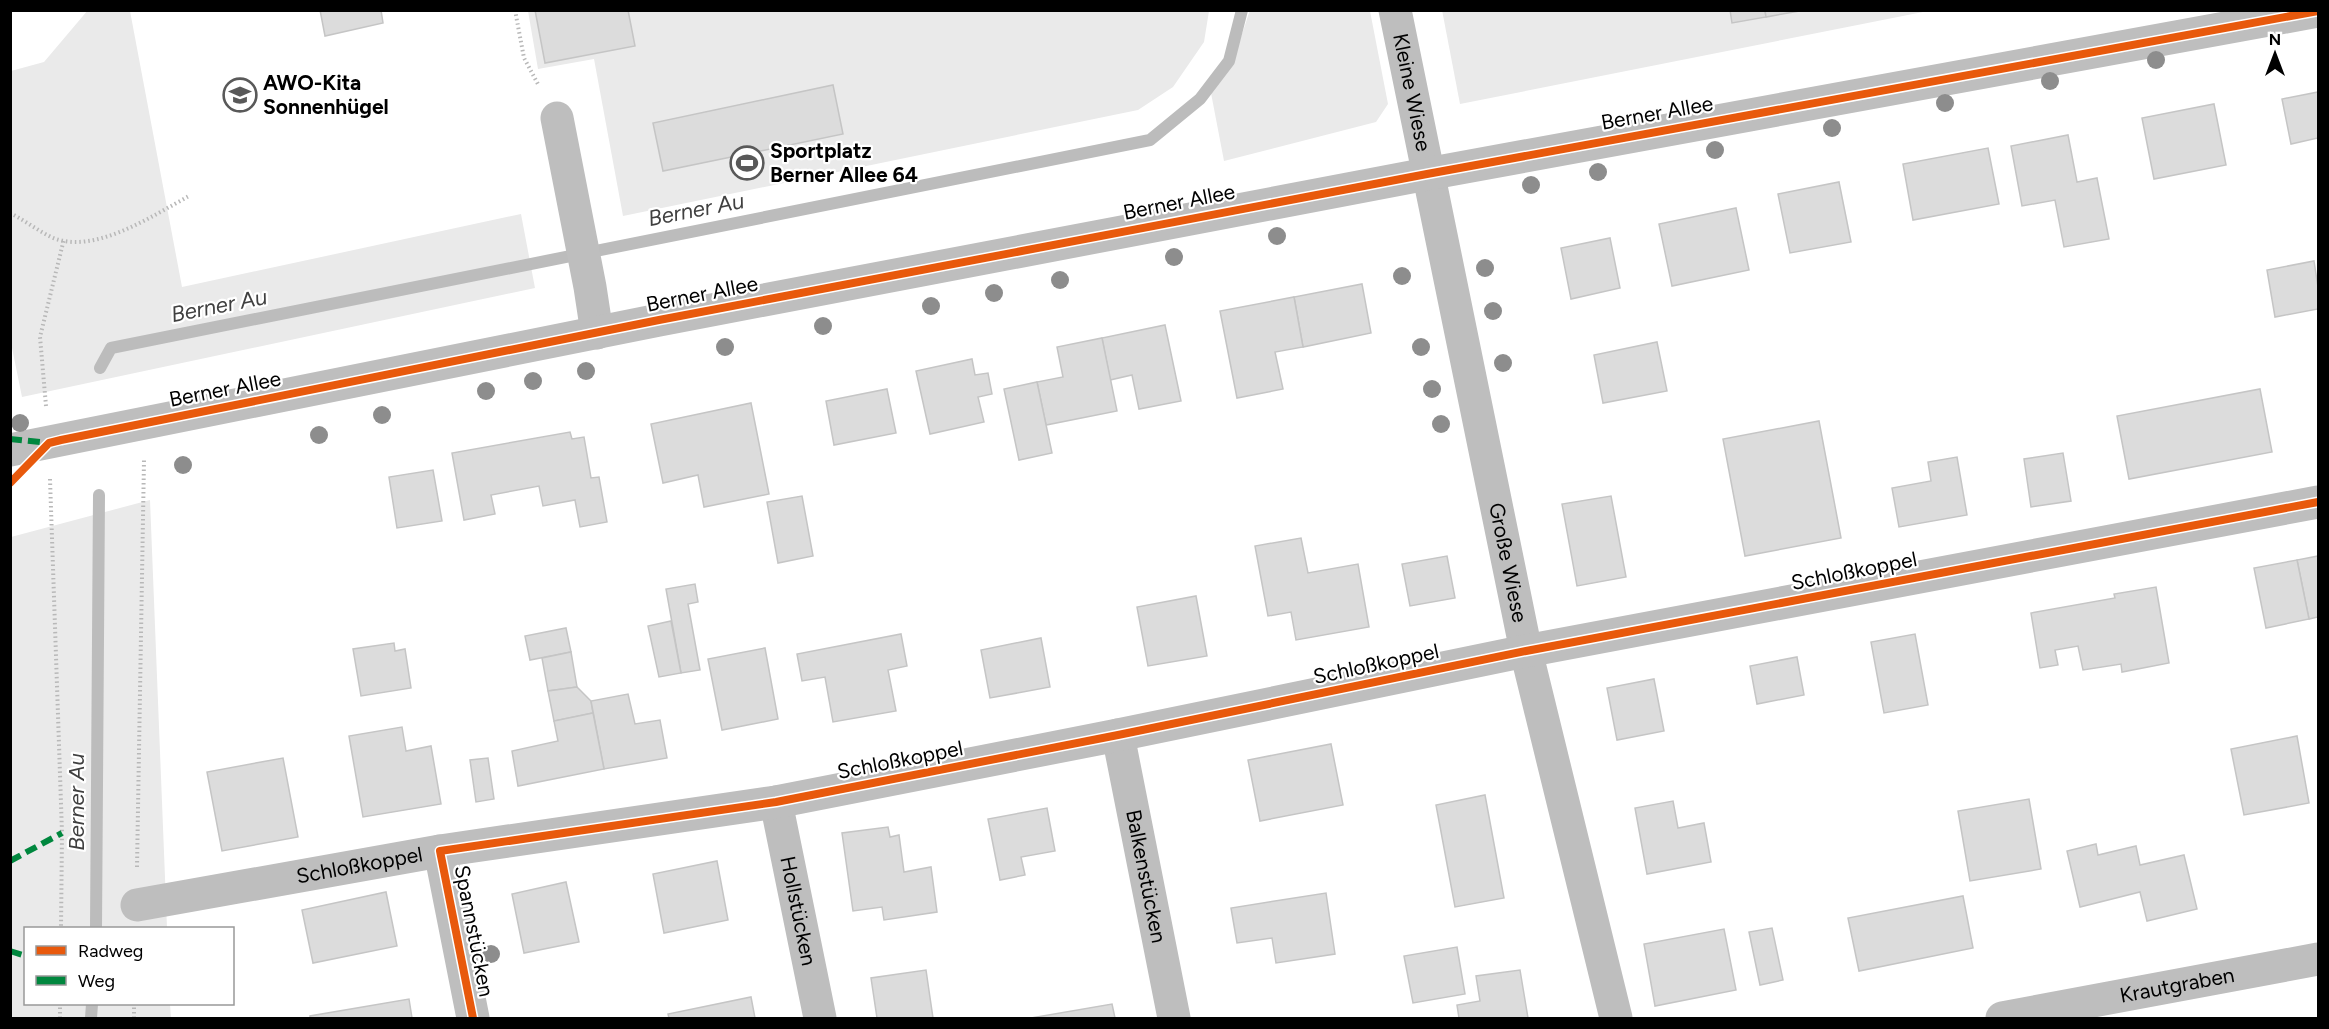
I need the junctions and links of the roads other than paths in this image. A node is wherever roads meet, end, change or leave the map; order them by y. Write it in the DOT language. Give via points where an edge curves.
graph roads {
  1 [pos="1395,10"];
  2 [pos="2319,11"];
  3 [pos="556,118"];
  4 [pos="1427,174"];
  5 [pos="597,333"];
  6 [pos="10,450"];
  7 [pos="2319,502"];
  8 [pos="1526,651"];
  9 [pos="1118,735"];
  10 [pos="776,802"];
  11 [pos="440,851"];
  12 [pos="136,905"];
  13 [pos="2319,959"];
  14 [pos="473,1018"];
  15 [pos="820,1018"];
  16 [pos="1174,1018"];
  17 [pos="1616,1018"];
  18 [pos="2002,1018"];
  1 -- 4 [label="street, Kleine Wiese"];
  2 -- 4 [label="street, Berner Allee"];
  3 -- 5 [label="street"];
  4 -- 5 [label="street, Berner Allee"];
  4 -- 8 [label="street, Große Wiese"];
  5 -- 6 [label="street, Berner Allee"];
  7 -- 8 [label="street, Schloßkoppel"];
  8 -- 9 [label="street, Schloßkoppel"];
  8 -- 17 [label="street, Große Wiese"];
  9 -- 10 [label="street, Schloßkoppel"];
  9 -- 16 [label="street, Balkenstücken"];
  10 -- 11 [label="street, Schloßkoppel"];
  10 -- 15 [label="street, Hollstücken"];
  11 -- 12 [label="street, Schloßkoppel"];
  11 -- 14 [label="street, Spannstücken"];
  13 -- 18 [label="street, Krautgraben"];
}
